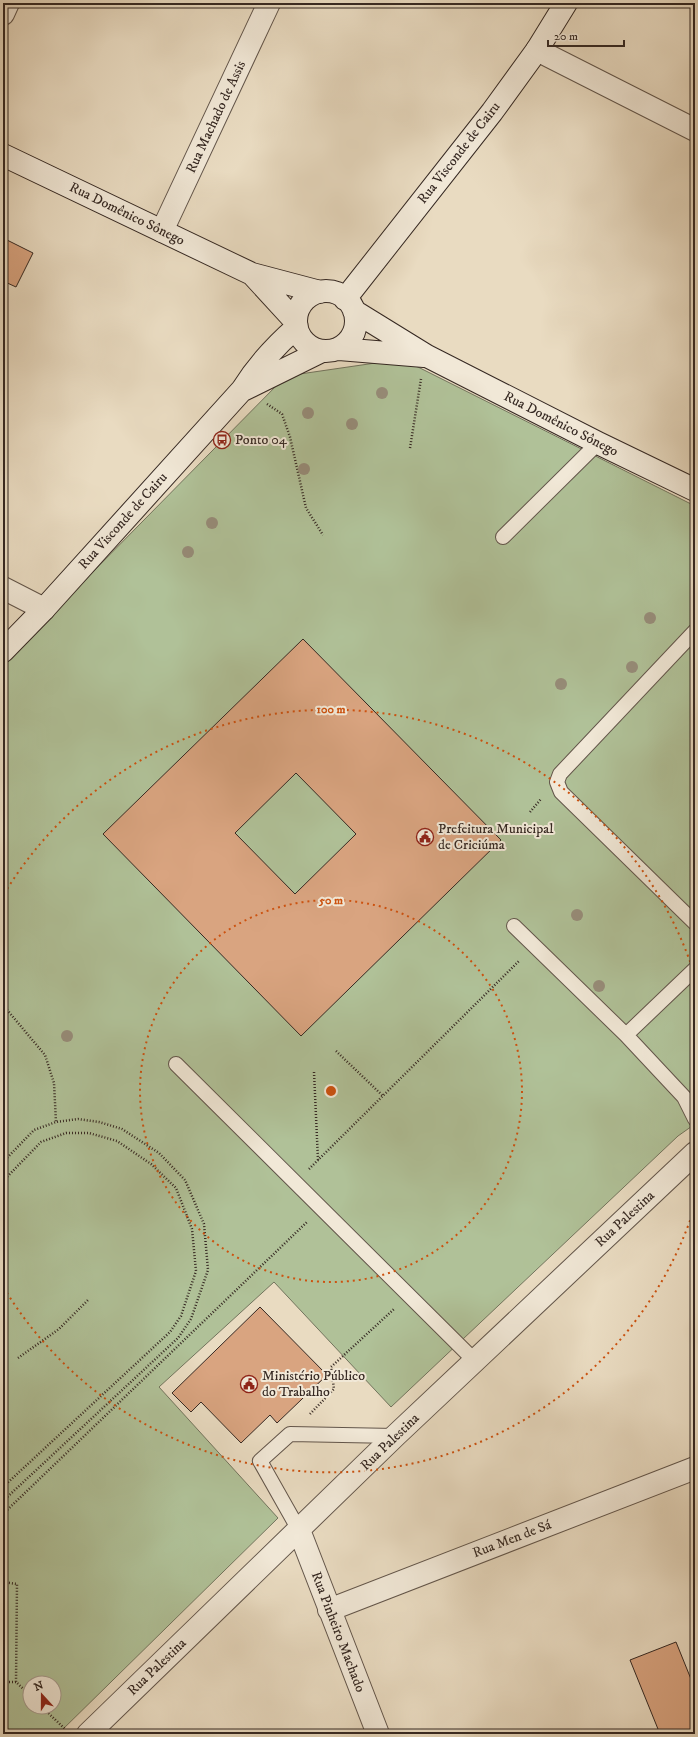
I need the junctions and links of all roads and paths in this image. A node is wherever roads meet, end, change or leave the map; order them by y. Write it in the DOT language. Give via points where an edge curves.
graph roads {
  1 [pos="8,3"];
  2 [pos="269,3"];
  3 [pos="566,3"];
  4 [pos="3,14"];
  5 [pos="537,50"];
  6 [pos="695,130"];
  7 [pos="3,154"];
  8 [pos="162,231"];
  9 [pos="252,274"];
  10 [pos="320,292"];
  11 [pos="350,305"];
  12 [pos="296,325"];
  13 [pos="330,350"];
  14 [pos="427,356"];
  15 [pos="242,390"];
  16 [pos="598,443"];
  17 [pos="410,448"];
  18 [pos="695,490"];
  19 [pos="323,535"];
  20 [pos="503,537"];
  21 [pos="3,588"];
  22 [pos="44,609"];
  23 [pos="694,633"];
  24 [pos="3,651"];
  25 [pos="695,923"];
  26 [pos="514,926"];
  27 [pos="535,946"];
  28 [pos="695,969"];
  29 [pos="3,1005"];
  30 [pos="626,1035"];
  31 [pos="336,1051"];
  32 [pos="176,1064"];
  33 [pos="314,1072"];
  34 [pos="383,1096"];
  35 [pos="695,1119"];
  36 [pos="56,1122"];
  37 [pos="695,1153"];
  38 [pos="318,1160"];
  39 [pos="3,1162"];
  40 [pos="3,1181"];
  41 [pos="296,1182"];
  42 [pos="322,1208"];
  43 [pos="408,1295"];
  44 [pos="88,1300"];
  45 [pos="18,1358"];
  46 [pos="475,1361"];
  47 [pos="290,1434"];
  48 [pos="395,1436"];
  49 [pos="695,1468"];
  50 [pos="3,1482"];
  51 [pos="9,1482"];
  52 [pos="3,1487"];
  53 [pos="3,1501"];
  54 [pos="3,1514"];
  55 [pos="299,1530"];
  56 [pos="3,1582"];
  57 [pos="329,1610"];
  58 [pos="3,1682"];
  59 [pos="16,1682"];
  60 [pos="22,1688"];
  61 [pos="51,1715"];
  62 [pos="71,1734"];
  63 [pos="88,1734"];
  64 [pos="378,1734"];
  1 -- 4 [label="street"];
  2 -- 8 [label="street, Rua Machado de Assis"];
  3 -- 5 [label="street, Rua Visconde de Cairu"];
  5 -- 6 [label="street"];
  5 -- 11 [label="street, Rua Visconde de Cairu"];
  7 -- 8 [label="street, Rua Domênico Sônego"];
  8 -- 9 [label="street, Rua Domênico Sônego"];
  9 -- 10 [label="street, Rua Domênico Sônego"];
  9 -- 12 [label="street, Rua Domênico Sônego"];
  10 -- 11 [label="street" via="333,292"];
  10 -- 12 [label="street" via="302,303"];
  11 -- 13 [label="street" via="355,328 346,344"];
  11 -- 14 [label="street, Rua Domênico Sônego"];
  12 -- 13 [label="street" via="305,343 313,348"];
  12 -- 15 [label="street, Rua Visconde de Cairu" via="266,356"];
  13 -- 14 [label="street, Rua Domênico Sônego"];
  13 -- 15 [label="street, Rua Visconde de Cairu"];
  14 -- 16 [label="street, Rua Domênico Sônego"];
  14 -- 17 [label="path" via="419,384"];
  15 -- 19 [label="path" via="282,414 290,436 306,508"];
  15 -- 22 [label="street, Rua Visconde de Cairu"];
  16 -- 18 [label="street, Rua Domênico Sônego"];
  16 -- 20 [label="lane"];
  21 -- 22 [label="street"];
  22 -- 24 [label="street, Rua Visconde de Cairu"];
  23 -- 25 [label="lane" via="560,774 557,782 561,792"];
  26 -- 27 [label="lane"];
  27 -- 30 [label="lane"];
  27 -- 34 [label="path"];
  28 -- 30 [label="lane"];
  29 -- 36 [label="path" via="45,1055 54,1083"];
  30 -- 35 [label="lane" via="684,1097"];
  31 -- 34 [label="path"];
  32 -- 41 [label="lane"];
  33 -- 38 [label="path"];
  34 -- 38 [label="path"];
  36 -- 39 [label="path" via="34,1130"];
  36 -- 53 [label="path" via="78,1119 99,1122 122,1129 159,1153 186,1180 204,1224 208,1270 191,1320 178,1338"];
  37 -- 46 [label="street, Rua Palestina"];
  38 -- 41 [label="path"];
  40 -- 51 [label="path" via="41,1142 66,1133 89,1133 116,1141 151,1164 176,1188 192,1229 196,1271 181,1316 170,1332"];
  41 -- 42 [label="lane"];
  42 -- 43 [label="lane"];
  42 -- 54 [label="path"];
  43 -- 46 [label="lane"];
  43 -- 47 [label="path" via="331,1367 334,1389"];
  44 -- 45 [label="path" via="59,1329"];
  46 -- 48 [label="street, Rua Palestina"];
  47 -- 48 [label="lane"];
  47 -- 55 [label="lane" via="260,1461"];
  48 -- 55 [label="street, Rua Palestina"];
  49 -- 57 [label="street, Rua Men de Sá"];
  50 -- 51 [label="path"];
  51 -- 52 [label="path"];
  55 -- 57 [label="street, Rua Pinheiro Machado"];
  55 -- 63 [label="street, Rua Palestina"];
  56 -- 59 [label="path" via="17,1584"];
  57 -- 64 [label="street, Rua Pinheiro Machado"];
  58 -- 59 [label="path"];
  59 -- 60 [label="path"];
  61 -- 62 [label="path"];
}
